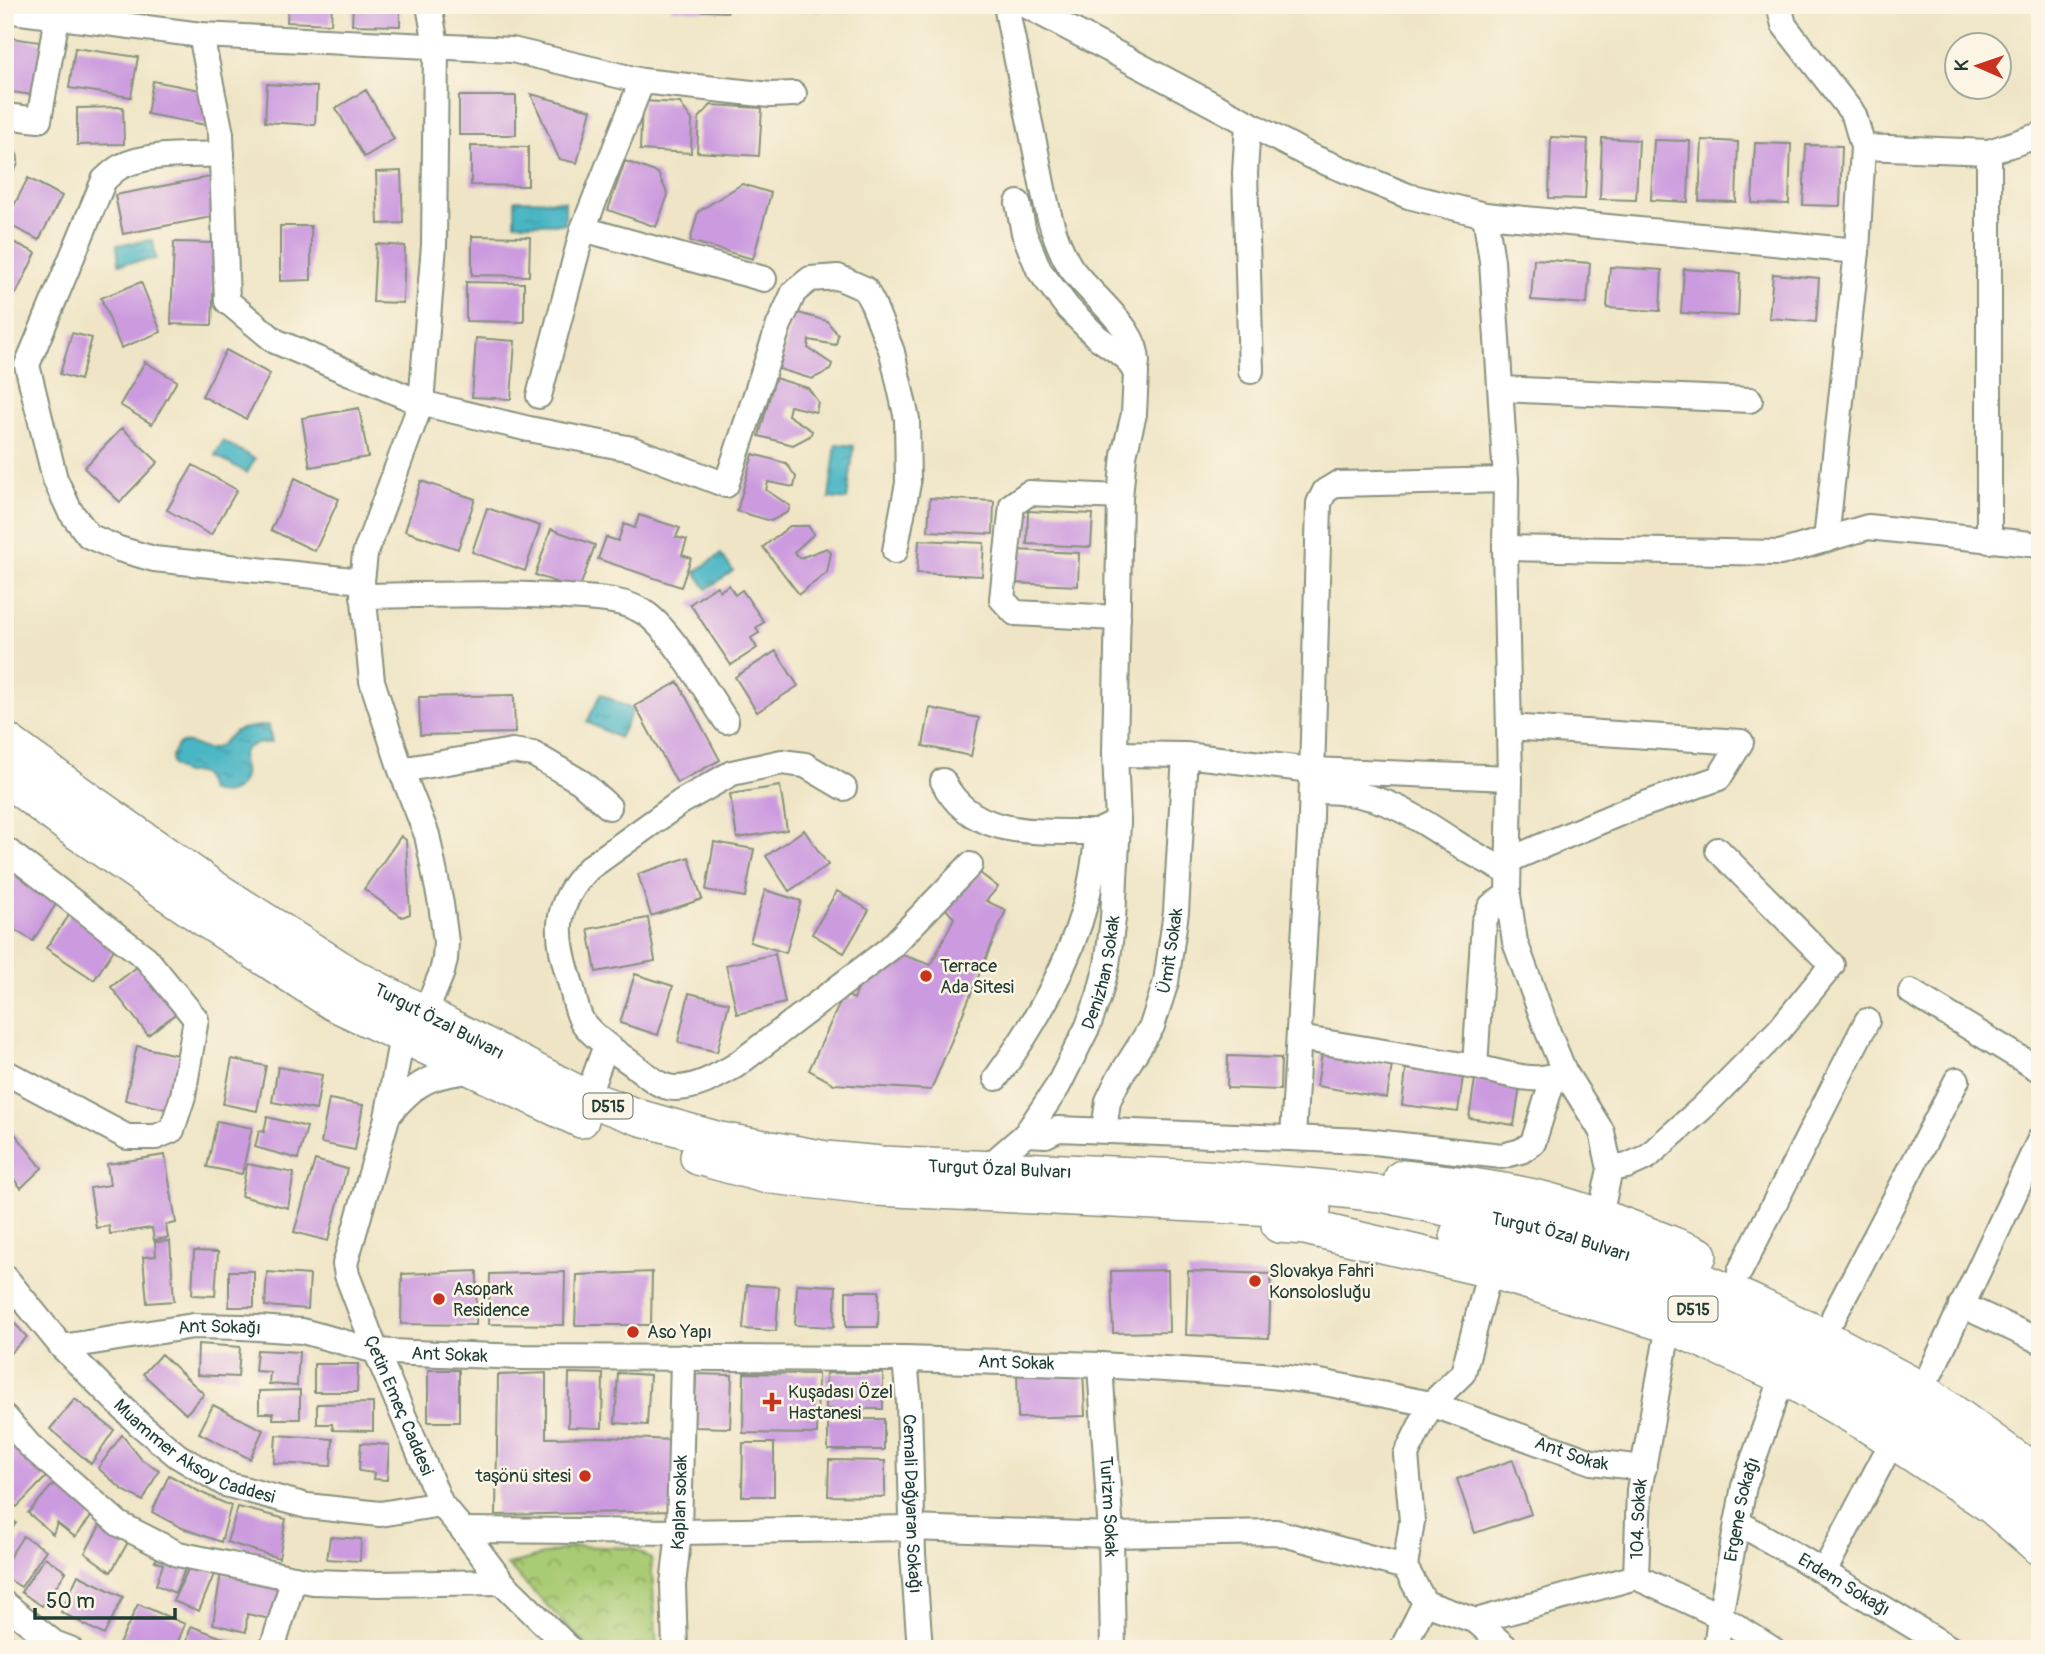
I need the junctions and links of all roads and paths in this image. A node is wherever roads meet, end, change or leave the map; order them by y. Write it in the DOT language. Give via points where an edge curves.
graph roads {
  1 [pos="429,5"];
  2 [pos="1006,5"];
  3 [pos="1026,5"];
  4 [pos="1779,5"];
  5 [pos="5,10"];
  6 [pos="57,17"];
  7 [pos="201,35"];
  8 [pos="436,45"];
  9 [pos="642,81"];
  10 [pos="794,94"];
  11 [pos="5,116"];
  12 [pos="1248,123"];
  13 [pos="2040,135"];
  14 [pos="1863,147"];
  15 [pos="1989,152"];
  16 [pos="222,154"];
  17 [pos="1018,203"];
  18 [pos="1485,215"];
  19 [pos="583,229"];
  20 [pos="1857,251"];
  21 [pos="764,279"];
  22 [pos="1251,371"];
  23 [pos="1136,373"];
  24 [pos="1501,389"];
  25 [pos="539,396"];
  26 [pos="1750,400"];
  27 [pos="421,403"];
  28 [pos="1506,480"];
  29 [pos="1120,497"];
  30 [pos="1826,540"];
  31 [pos="1989,541"];
  32 [pos="2040,545"];
  33 [pos="1505,548"];
  34 [pos="895,551"];
  35 [pos="362,588"];
  36 [pos="1118,618"];
  37 [pos="726,721"];
  38 [pos="1509,727"];
  39 [pos="5,740"];
  40 [pos="1115,754"];
  41 [pos="1185,755"];
  42 [pos="401,770"];
  43 [pos="5,778"];
  44 [pos="1510,778"];
  45 [pos="943,781"];
  46 [pos="1312,781"];
  47 [pos="844,788"];
  48 [pos="609,807"];
  49 [pos="1108,827"];
  50 [pos="5,849"];
  51 [pos="1718,850"];
  52 [pos="970,865"];
  53 [pos="1509,876"];
  54 [pos="1911,992"];
  55 [pos="1867,1020"];
  56 [pos="414,1025"];
  57 [pos="1305,1039"];
  58 [pos="606,1045"];
  59 [pos="1475,1067"];
  60 [pos="2040,1070"];
  61 [pos="5,1072"];
  62 [pos="477,1072"];
  63 [pos="1559,1075"];
  64 [pos="996,1078"];
  65 [pos="1957,1080"];
  66 [pos="587,1098"];
  67 [pos="387,1118"];
  68 [pos="1104,1130"];
  69 [pos="1026,1134"];
  70 [pos="1293,1138"];
  71 [pos="2040,1139"];
  72 [pos="996,1160"];
  73 [pos="1057,1161"];
  74 [pos="881,1164"];
  75 [pos="1610,1169"];
  76 [pos="764,1175"];
  77 [pos="1600,1216"];
  78 [pos="1490,1270"];
  79 [pos="1740,1271"];
  80 [pos="5,1277"];
  81 [pos="1961,1305"];
  82 [pos="1834,1316"];
  83 [pos="1668,1325"];
  84 [pos="2040,1341"];
  85 [pos="62,1347"];
  86 [pos="376,1351"];
  87 [pos="683,1357"];
  88 [pos="905,1359"];
  89 [pos="1100,1365"];
  90 [pos="1931,1372"];
  91 [pos="1783,1376"];
  92 [pos="1431,1404"];
  93 [pos="5,1417"];
  94 [pos="2040,1447"];
  95 [pos="1883,1459"];
  96 [pos="1644,1468"];
  97 [pos="2040,1476"];
  98 [pos="440,1504"];
  99 [pos="2040,1507"];
  100 [pos="1737,1522"];
  101 [pos="912,1528"];
  102 [pos="463,1530"];
  103 [pos="679,1532"];
  104 [pos="1111,1535"];
  105 [pos="2040,1548"];
  106 [pos="1405,1567"];
  107 [pos="1824,1572"];
  108 [pos="1636,1577"];
  109 [pos="294,1578"];
  110 [pos="502,1582"];
  111 [pos="1425,1603"];
  112 [pos="5,1604"];
  113 [pos="1720,1616"];
  114 [pos="1476,1621"];
  115 [pos="70,1649"];
  116 [pos="272,1649"];
  117 [pos="570,1649"];
  118 [pos="676,1649"];
  119 [pos="920,1649"];
  120 [pos="1113,1649"];
  121 [pos="1402,1649"];
  122 [pos="1508,1649"];
  123 [pos="1716,1649"];
  124 [pos="1772,1649"];
  125 [pos="1951,1649"];
  1 -- 8 [label="street, Çetin Emeç Caddesi"];
  2 -- 23 [label="street, Denizhan Sokak" via="1054,233 1076,275 1121,324 1139,360"];
  3 -- 12 [label="street"];
  4 -- 14 [label="street" via="1784,24 1854,115"];
  5 -- 6 [label="street"];
  6 -- 7 [label="street"];
  6 -- 11 [label="street" via="39,120"];
  7 -- 8 [label="street"];
  7 -- 16 [label="street"];
  8 -- 9 [label="street" via="512,50"];
  8 -- 27 [label="street, Çetin Emeç Caddesi" via="434,245"];
  9 -- 10 [label="street"];
  9 -- 19 [label="street"];
  12 -- 18 [label="street" via="1310,156 1408,196"];
  12 -- 22 [label="street" via="1245,173"];
  13 -- 15 [label="street"];
  14 -- 15 [label="street"];
  14 -- 20 [label="street"];
  15 -- 31 [label="street"];
  16 -- 27 [label="street" via="227,301 275,341"];
  16 -- 35 [label="street" via="144,160 120,166 104,180 27,365 55,479 70,511 89,536 120,549 154,559"];
  17 -- 23 [label="street" via="1024,233 1040,270 1068,308 1127,358"];
  18 -- 20 [label="street"];
  18 -- 24 [label="street"];
  19 -- 21 [label="street"];
  19 -- 25 [label="street"];
  20 -- 30 [label="street"];
  23 -- 29 [label="street, Denizhan Sokak"];
  24 -- 26 [label="street"];
  24 -- 28 [label="street"];
  27 -- 34 [label="street" via="632,449 726,485 794,292 810,279 838,277 865,289 873,304 892,352 907,419 908,483"];
  27 -- 35 [label="street, Çetin Emeç Caddesi" via="365,554"];
  28 -- 33 [label="street"];
  28 -- 46 [label="street" via="1337,484 1325,491 1319,503"];
  29 -- 36 [label="street, Denizhan Sokak"];
  29 -- 36 [label="street" via="1029,494 1012,505 1002,599 1015,612"];
  30 -- 31 [label="street" via="1868,527"];
  30 -- 33 [label="street" via="1780,553"];
  31 -- 32 [label="street"];
  33 -- 38 [label="street"];
  35 -- 37 [label="street" via="523,594 610,600 630,606 663,629"];
  35 -- 42 [label="street, Çetin Emeç Caddesi" via="372,681"];
  36 -- 40 [label="street, Denizhan Sokak"];
  38 -- 44 [label="street"];
  38 -- 53 [label="street" via="1741,742 1719,778 1625,811"];
  39 -- 56 [label="highway, Turgut Özal Bulvarı / D515" via="212,887 350,975"];
  40 -- 41 [label="street"];
  40 -- 49 [label="street, Denizhan Sokak"];
  41 -- 46 [label="street"];
  41 -- 68 [label="street, Ümit Sokak" via="1176,912 1166,982 1152,1026 1108,1101"];
  42 -- 48 [label="street" via="524,751 581,782"];
  42 -- 56 [label="street, Çetin Emeç Caddesi" via="428,835 446,943 442,972"];
  43 -- 56 [label="highway, Turgut Özal Bulvarı / D515" via="334,1003"];
  44 -- 46 [label="street"];
  44 -- 53 [label="street"];
  45 -- 49 [label="street" via="951,798 975,817 998,827 1026,831"];
  46 -- 53 [label="street" via="1332,791 1401,808"];
  46 -- 70 [label="street"];
  47 -- 58 [label="street" via="805,765 782,762 732,773 681,802 579,878 562,906 558,926 563,958 582,1021"];
  49 -- 64 [label="street" via="1065,958 1037,1019"];
  49 -- 69 [label="street, Denizhan Sokak" via="1113,919 1100,996 1071,1063"];
  50 -- 61 [label="street" via="146,958 196,1019 183,1096 172,1130 156,1137 127,1137"];
  51 -- 75 [label="street" via="1832,965 1780,1029 1702,1108 1647,1157"];
  52 -- 58 [label="street" via="889,949 718,1075 690,1087 660,1085"];
  53 -- 59 [label="street" via="1484,922"];
  53 -- 63 [label="street" via="1515,942"];
  54 -- 60 [label="street"];
  55 -- 79 [label="street"];
  56 -- 62 [label="highway, Turgut Özal Bulvarı / D515"];
  56 -- 66 [label="highway, Turgut Özal Bulvarı / D515"];
  56 -- 67 [label="street, Çetin Emeç Caddesi"];
  57 -- 59 [label="street"];
  58 -- 66 [label="street"];
  59 -- 63 [label="street" via="1529,1077"];
  62 -- 67 [label="street, Çetin Emeç Caddesi" via="450,1072 423,1081"];
  62 -- 76 [label="highway, Turgut Özal Bulvarı / D515" via="571,1116 639,1141"];
  63 -- 70 [label="street" via="1533,1143 1511,1154"];
  63 -- 75 [label="street" via="1602,1132"];
  65 -- 82 [label="street"];
  66 -- 74 [label="highway, Turgut Özal Bulvarı / D515" via="720,1140"];
  67 -- 86 [label="street, Çetin Emeç Caddesi" via="345,1264"];
  68 -- 69 [label="street"];
  68 -- 70 [label="street"];
  69 -- 72 [label="street, Denizhan Sokak"];
  69 -- 73 [label="street" via="1038,1157"];
  71 -- 81 [label="street"];
  72 -- 73 [label="highway"];
  72 -- 74 [label="highway"];
  73 -- 77 [label="highway" via="1308,1168 1461,1184"];
  74 -- 97 [label="highway, Turgut Özal Bulvarı / D515" via="1307,1186 1381,1194 1552,1231 1683,1273 1808,1329 1922,1390"];
  75 -- 77 [label="street"];
  76 -- 78 [label="highway" via="923,1204 1305,1227"];
  76 -- 99 [label="highway, Turgut Özal Bulvarı / D515" via="889,1189 1307,1209 1368,1216 1488,1241 1720,1319 1860,1385 1925,1423"];
  77 -- 79 [label="highway"];
  78 -- 83 [label="highway"];
  78 -- 92 [label="street" via="1463,1373"];
  79 -- 82 [label="highway"];
  80 -- 85 [label="street, Muammer Aksoy Caddesi"];
  81 -- 84 [label="street"];
  81 -- 90 [label="street"];
  82 -- 90 [label="highway"];
  83 -- 91 [label="highway"];
  83 -- 96 [label="street, 104. Sokak"];
  85 -- 86 [label="street, Ant Sokağı" via="193,1326 302,1331"];
  85 -- 98 [label="street, Muammer Aksoy Caddesi" via="139,1424 178,1456 225,1484 307,1506 380,1514"];
  86 -- 87 [label="street, Ant Sokak"];
  86 -- 98 [label="street, Çetin Emeç Caddesi"];
  87 -- 88 [label="street, Ant Sokak"];
  87 -- 103 [label="street, Kaplan sokak"];
  88 -- 89 [label="street, Ant Sokak"];
  88 -- 101 [label="street, Cemali Dağyaran Sokağı"];
  89 -- 92 [label="street, Ant Sokak" via="1262,1375"];
  89 -- 104 [label="street, Turizm Sokak"];
  90 -- 94 [label="highway"];
  91 -- 100 [label="street, Ergene Sokağı" via="1744,1486"];
  91 -- 105 [label="highway" via="1872,1427 1993,1507"];
  92 -- 96 [label="street, Ant Sokak" via="1592,1462"];
  92 -- 106 [label="street" via="1406,1455 1412,1521"];
  93 -- 109 [label="street" via="29,1445 119,1524 178,1554"];
  95 -- 107 [label="street"];
  96 -- 108 [label="street, 104. Sokak"];
  98 -- 102 [label="street, Çetin Emeç Caddesi"];
  100 -- 107 [label="street, Erdem Sokağı"];
  100 -- 113 [label="street, Ergene Sokağı"];
  101 -- 103 [label="street"];
  101 -- 104 [label="street"];
  101 -- 119 [label="street, Cemali Dağyaran Sokağı"];
  102 -- 103 [label="street"];
  102 -- 110 [label="street, Çetin Emeç Caddesi"];
  103 -- 118 [label="street, Kaplan sokak" via="673,1586"];
  104 -- 106 [label="street" via="1276,1532"];
  104 -- 120 [label="street, Turizm Sokak"];
  106 -- 111 [label="street"];
  107 -- 125 [label="street, Erdem Sokağı"];
  108 -- 113 [label="street"];
  108 -- 114 [label="street, 104. Sokak"];
  109 -- 110 [label="street" via="378,1584"];
  109 -- 116 [label="street"];
  110 -- 117 [label="street, Çetin Emeç Caddesi"];
  111 -- 114 [label="street"];
  111 -- 121 [label="street"];
  112 -- 115 [label="street" via="54,1643"];
  113 -- 123 [label="street, Ergene Sokağı"];
  113 -- 124 [label="street"];
  114 -- 122 [label="street"];
}
